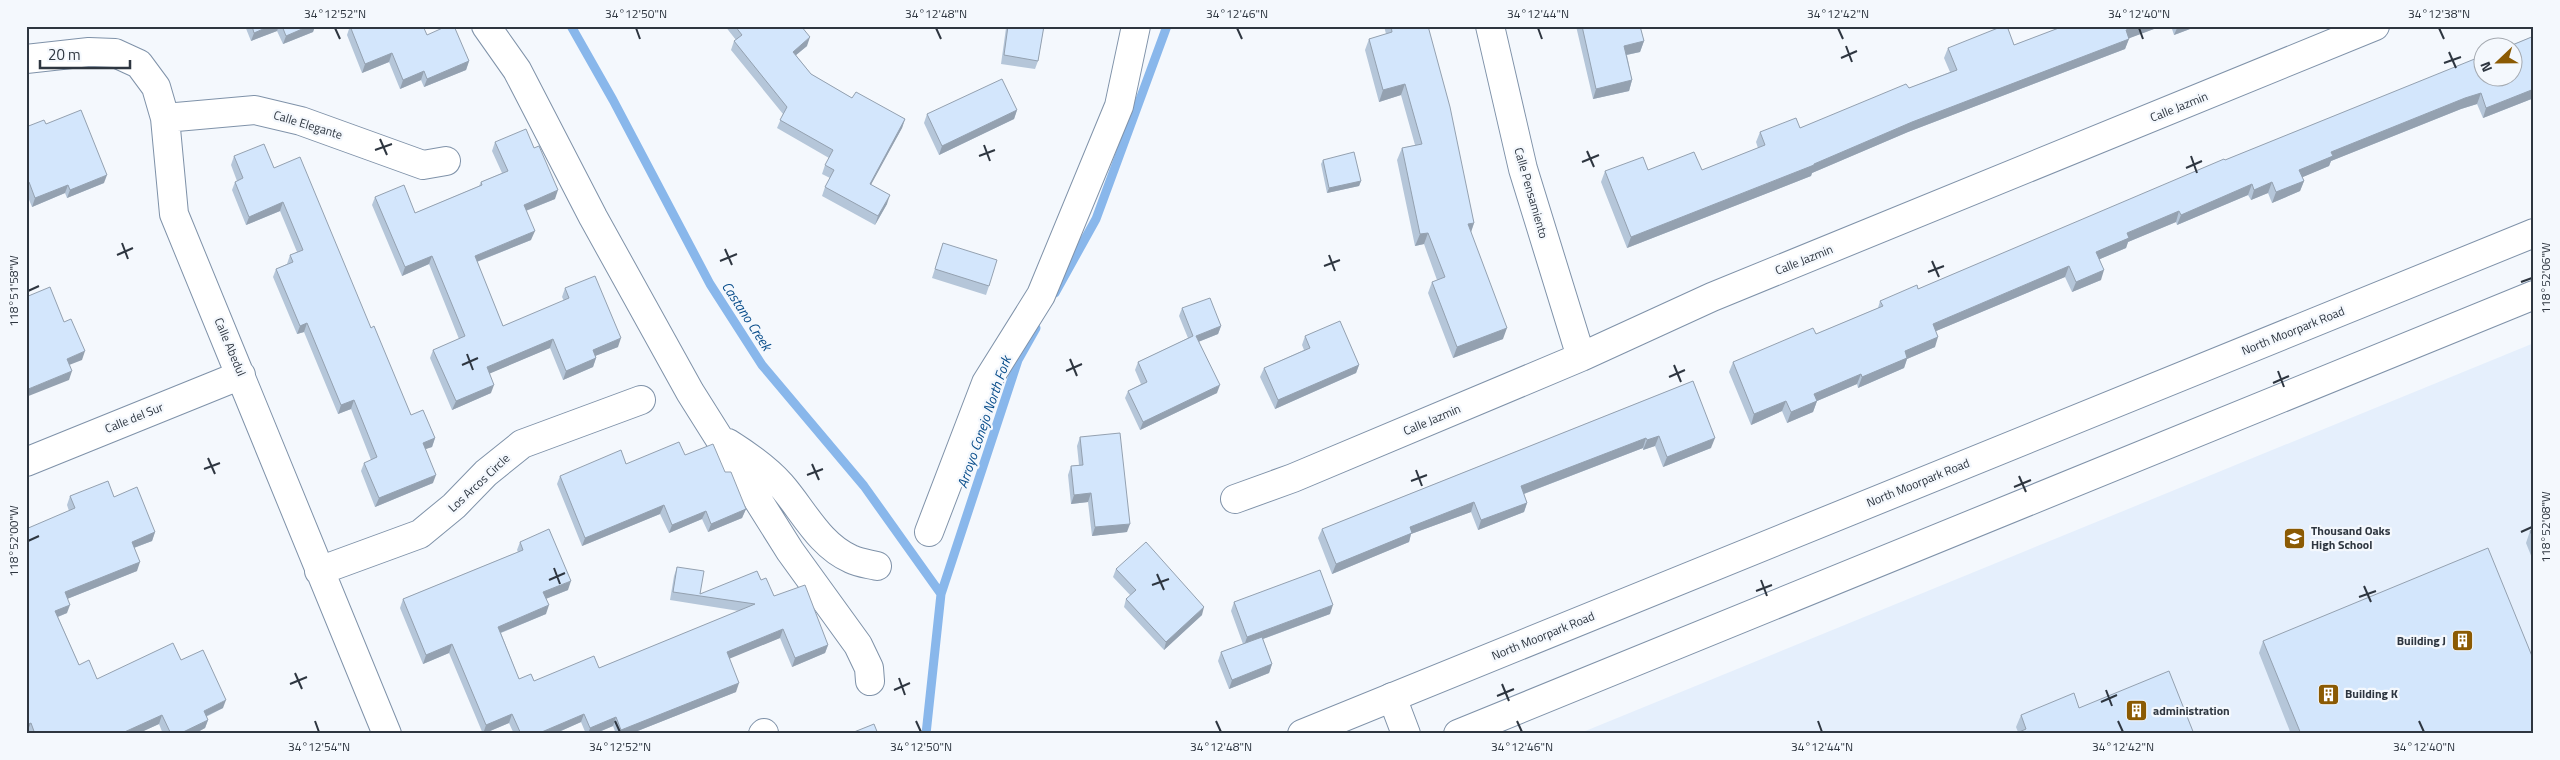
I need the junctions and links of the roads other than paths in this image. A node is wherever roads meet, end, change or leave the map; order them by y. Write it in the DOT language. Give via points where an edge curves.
graph roads {
  1 [pos="486,26"];
  2 [pos="1136,26"];
  3 [pos="1490,26"];
  4 [pos="2375,26"];
  5 [pos="26,59"];
  6 [pos="165,118"];
  7 [pos="446,161"];
  8 [pos="2534,233"];
  9 [pos="2534,295"];
  10 [pos="1582,357"];
  11 [pos="241,375"];
  12 [pos="641,400"];
  13 [pos="720,438"];
  14 [pos="26,462"];
  15 [pos="1235,499"];
  16 [pos="929,532"];
  17 [pos="877,566"];
  18 [pos="320,571"];
  19 [pos="870,681"];
  20 [pos="1392,697"];
  21 [pos="1335,728"];
  22 [pos="387,734"];
  23 [pos="1302,734"];
  24 [pos="1406,734"];
  25 [pos="1458,734"];
  1 -- 13 [label="street" via="517,70 592,217 690,392"];
  2 -- 16 [label="street" via="1118,106 1041,295 986,383"];
  3 -- 10 [label="street, Calle Pensamiento" via="1522,170"];
  4 -- 10 [label="street, Calle Jazmin" via="1712,297"];
  5 -- 6 [label="street, Calle Abedul" via="90,52 115,53 139,64 156,87"];
  6 -- 7 [label="street, Calle Elegante" via="255,110 300,121 423,165"];
  6 -- 11 [label="street, Calle Abedul" via="174,214"];
  8 -- 20 [label="street, North Moorpark Road"];
  9 -- 25 [label="street"];
  10 -- 15 [label="street, Calle Jazmin" via="1293,478"];
  11 -- 14 [label="street, Calle del Sur"];
  11 -- 18 [label="street, Calle Abedul"];
  12 -- 18 [label="street, Los Arcos Circle" via="522,444 420,534"];
  13 -- 17 [label="street" via="752,457 781,485 833,549"];
  13 -- 19 [label="street" via="790,551 858,644 869,668"];
  18 -- 22 [label="street, Calle Abedul"];
  20 -- 21 [label="street, North Moorpark Road"];
  20 -- 24 [label="street"];
  21 -- 23 [label="street, North Moorpark Road"];
}
